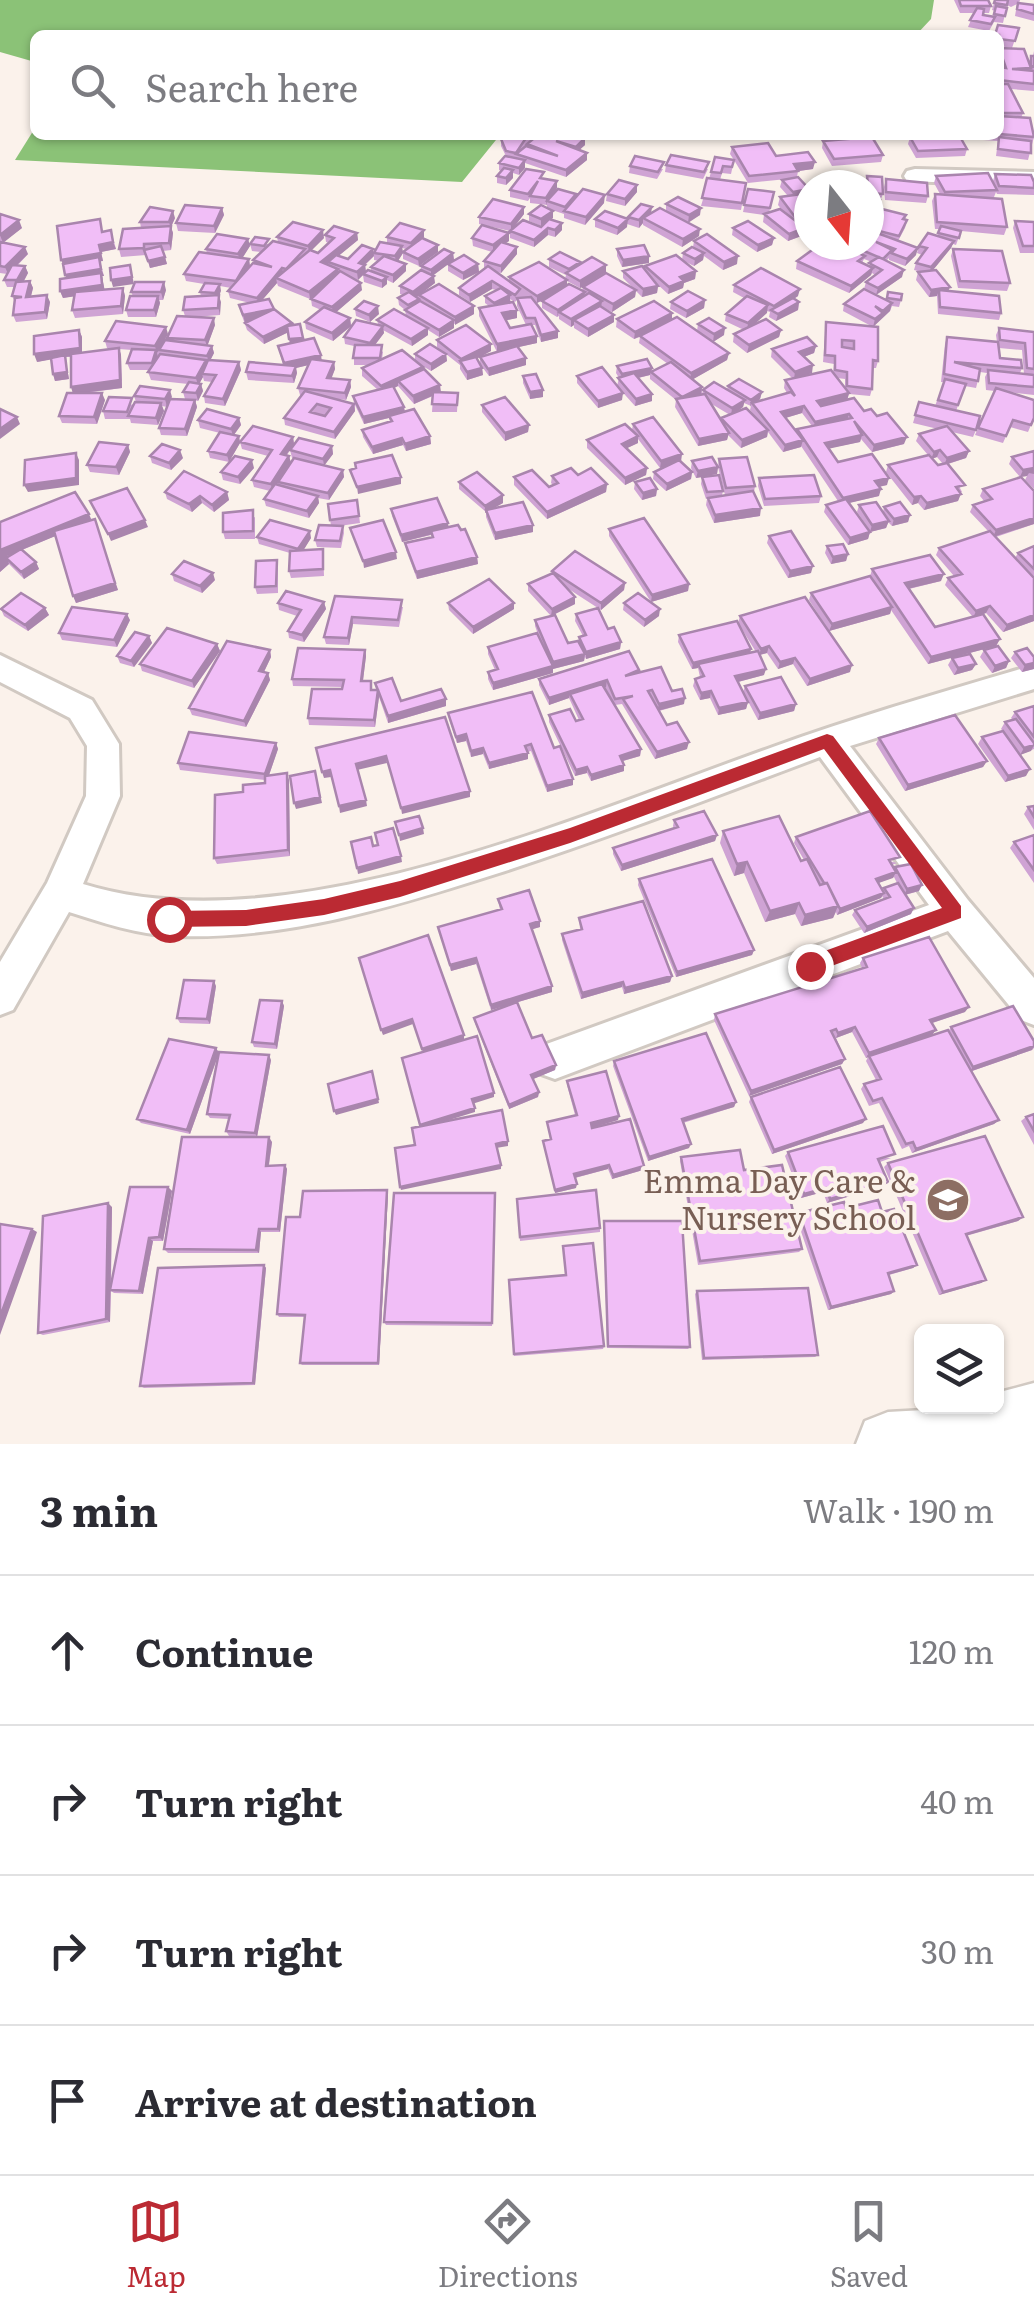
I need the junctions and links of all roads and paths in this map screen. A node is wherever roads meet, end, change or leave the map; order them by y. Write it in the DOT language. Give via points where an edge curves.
graph roads {
  1 [pos="915,176"];
  2 [pos="1034,179"];
  3 [pos="0,668"];
  4 [pos="1034,677"];
  5 [pos="827,741"];
  6 [pos="61,893"];
  7 [pos="955,912"];
  8 [pos="11,964"];
  9 [pos="0,997"];
  10 [pos="1034,1007"];
  11 [pos="555,1060"];
  12 [pos="1034,1415"];
  13 [pos="888,1444"];
  1 -- 2 [label="street"];
  3 -- 6 [label="street" via="81,709 103,744 104,796"];
  4 -- 5 [label="street"];
  5 -- 6 [label="street" via="570,835 324,907 169,919"];
  5 -- 7 [label="street"];
  6 -- 8 [label="street"];
  7 -- 10 [label="street"];
  7 -- 11 [label="street"];
  8 -- 9 [label="street"];
  12 -- 13 [label="main road" via="943,1440"];
}
